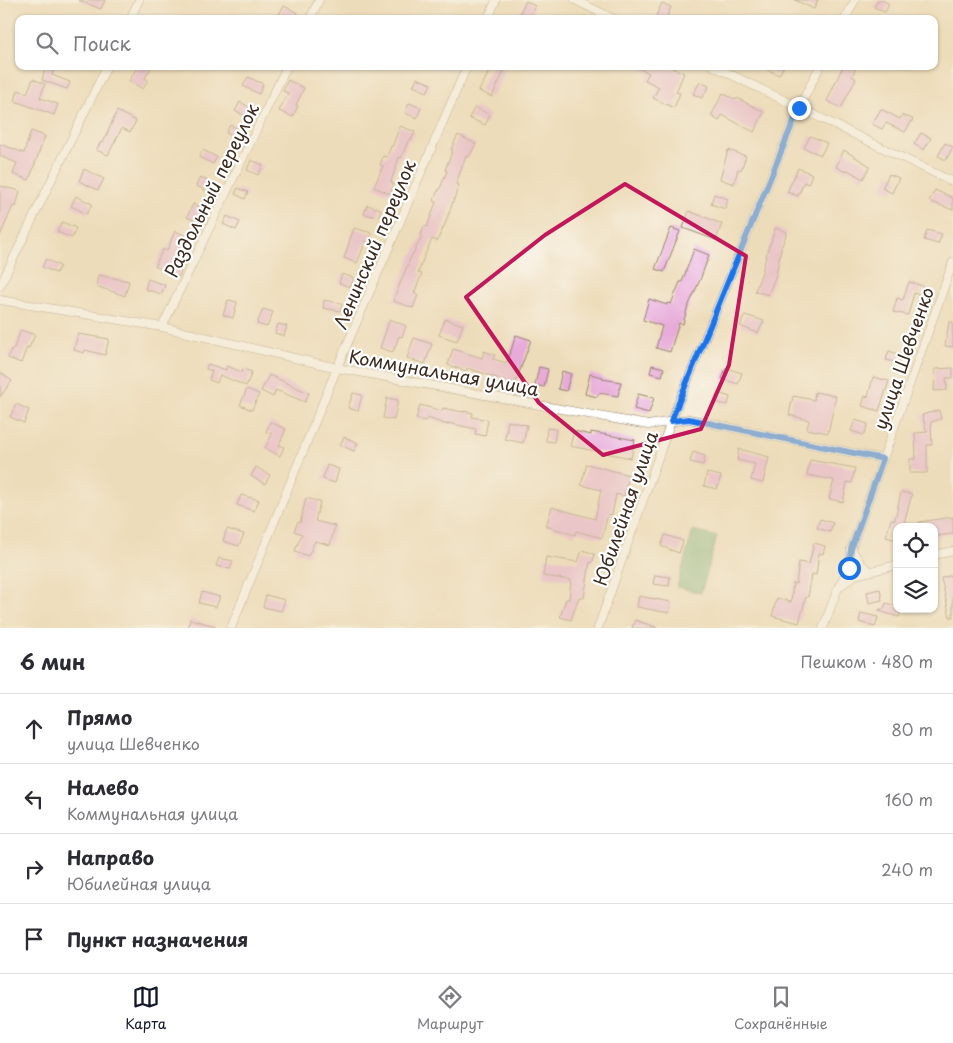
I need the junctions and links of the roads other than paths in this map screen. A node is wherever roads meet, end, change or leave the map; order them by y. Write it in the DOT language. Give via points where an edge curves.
graph roads {
  1 [pos="139,0"];
  2 [pos="319,0"];
  3 [pos="496,0"];
  4 [pos="575,0"];
  5 [pos="855,0"];
  6 [pos="132,15"];
  7 [pos="312,15"];
  8 [pos="490,15"];
  9 [pos="606,15"];
  10 [pos="847,15"];
  11 [pos="105,70"];
  12 [pos="285,70"];
  13 [pos="465,70"];
  14 [pos="721,70"];
  15 [pos="818,70"];
  16 [pos="799,108"];
  17 [pos="953,182"];
  18 [pos="953,262"];
  19 [pos="0,286"];
  20 [pos="0,300"];
  21 [pos="162,327"];
  22 [pos="337,368"];
  23 [pos="671,421"];
  24 [pos="883,459"];
  25 [pos="851,549"];
  26 [pos="953,551"];
  27 [pos="938,555"];
  28 [pos="893,566"];
  29 [pos="870,571"];
  30 [pos="838,588"];
  31 [pos="231,628"];
  32 [pos="598,628"];
  33 [pos="823,628"];
  1 -- 6 [label="street"];
  2 -- 7 [label="street"];
  3 -- 8 [label="street"];
  4 -- 9 [label="street"];
  5 -- 10 [label="street"];
  11 -- 19 [label="street"];
  12 -- 21 [label="street, Раздольный переулок"];
  13 -- 22 [label="street, Ленинский переулок"];
  14 -- 16 [label="street"];
  15 -- 16 [label="street, Юбилейная улица"];
  16 -- 17 [label="street"];
  16 -- 23 [label="street, Юбилейная улица"];
  18 -- 24 [label="street, улица Шевченко"];
  20 -- 21 [label="street, Коммунальная улица"];
  21 -- 22 [label="street, Коммунальная улица"];
  22 -- 23 [label="street, Коммунальная улица" via="648,424"];
  22 -- 31 [label="street, Ленинский переулок"];
  23 -- 24 [label="street, Коммунальная улица" via="689,419"];
  23 -- 32 [label="street, Юбилейная улица"];
  24 -- 25 [label="street, улица Шевченко"];
  25 -- 29 [label="street"];
  25 -- 30 [label="street, улица Шевченко" via="849,568"];
  26 -- 27 [label="street"];
  28 -- 29 [label="street"];
  29 -- 30 [label="street" via="856,575"];
  30 -- 33 [label="street, улица Шевченко"];
}
